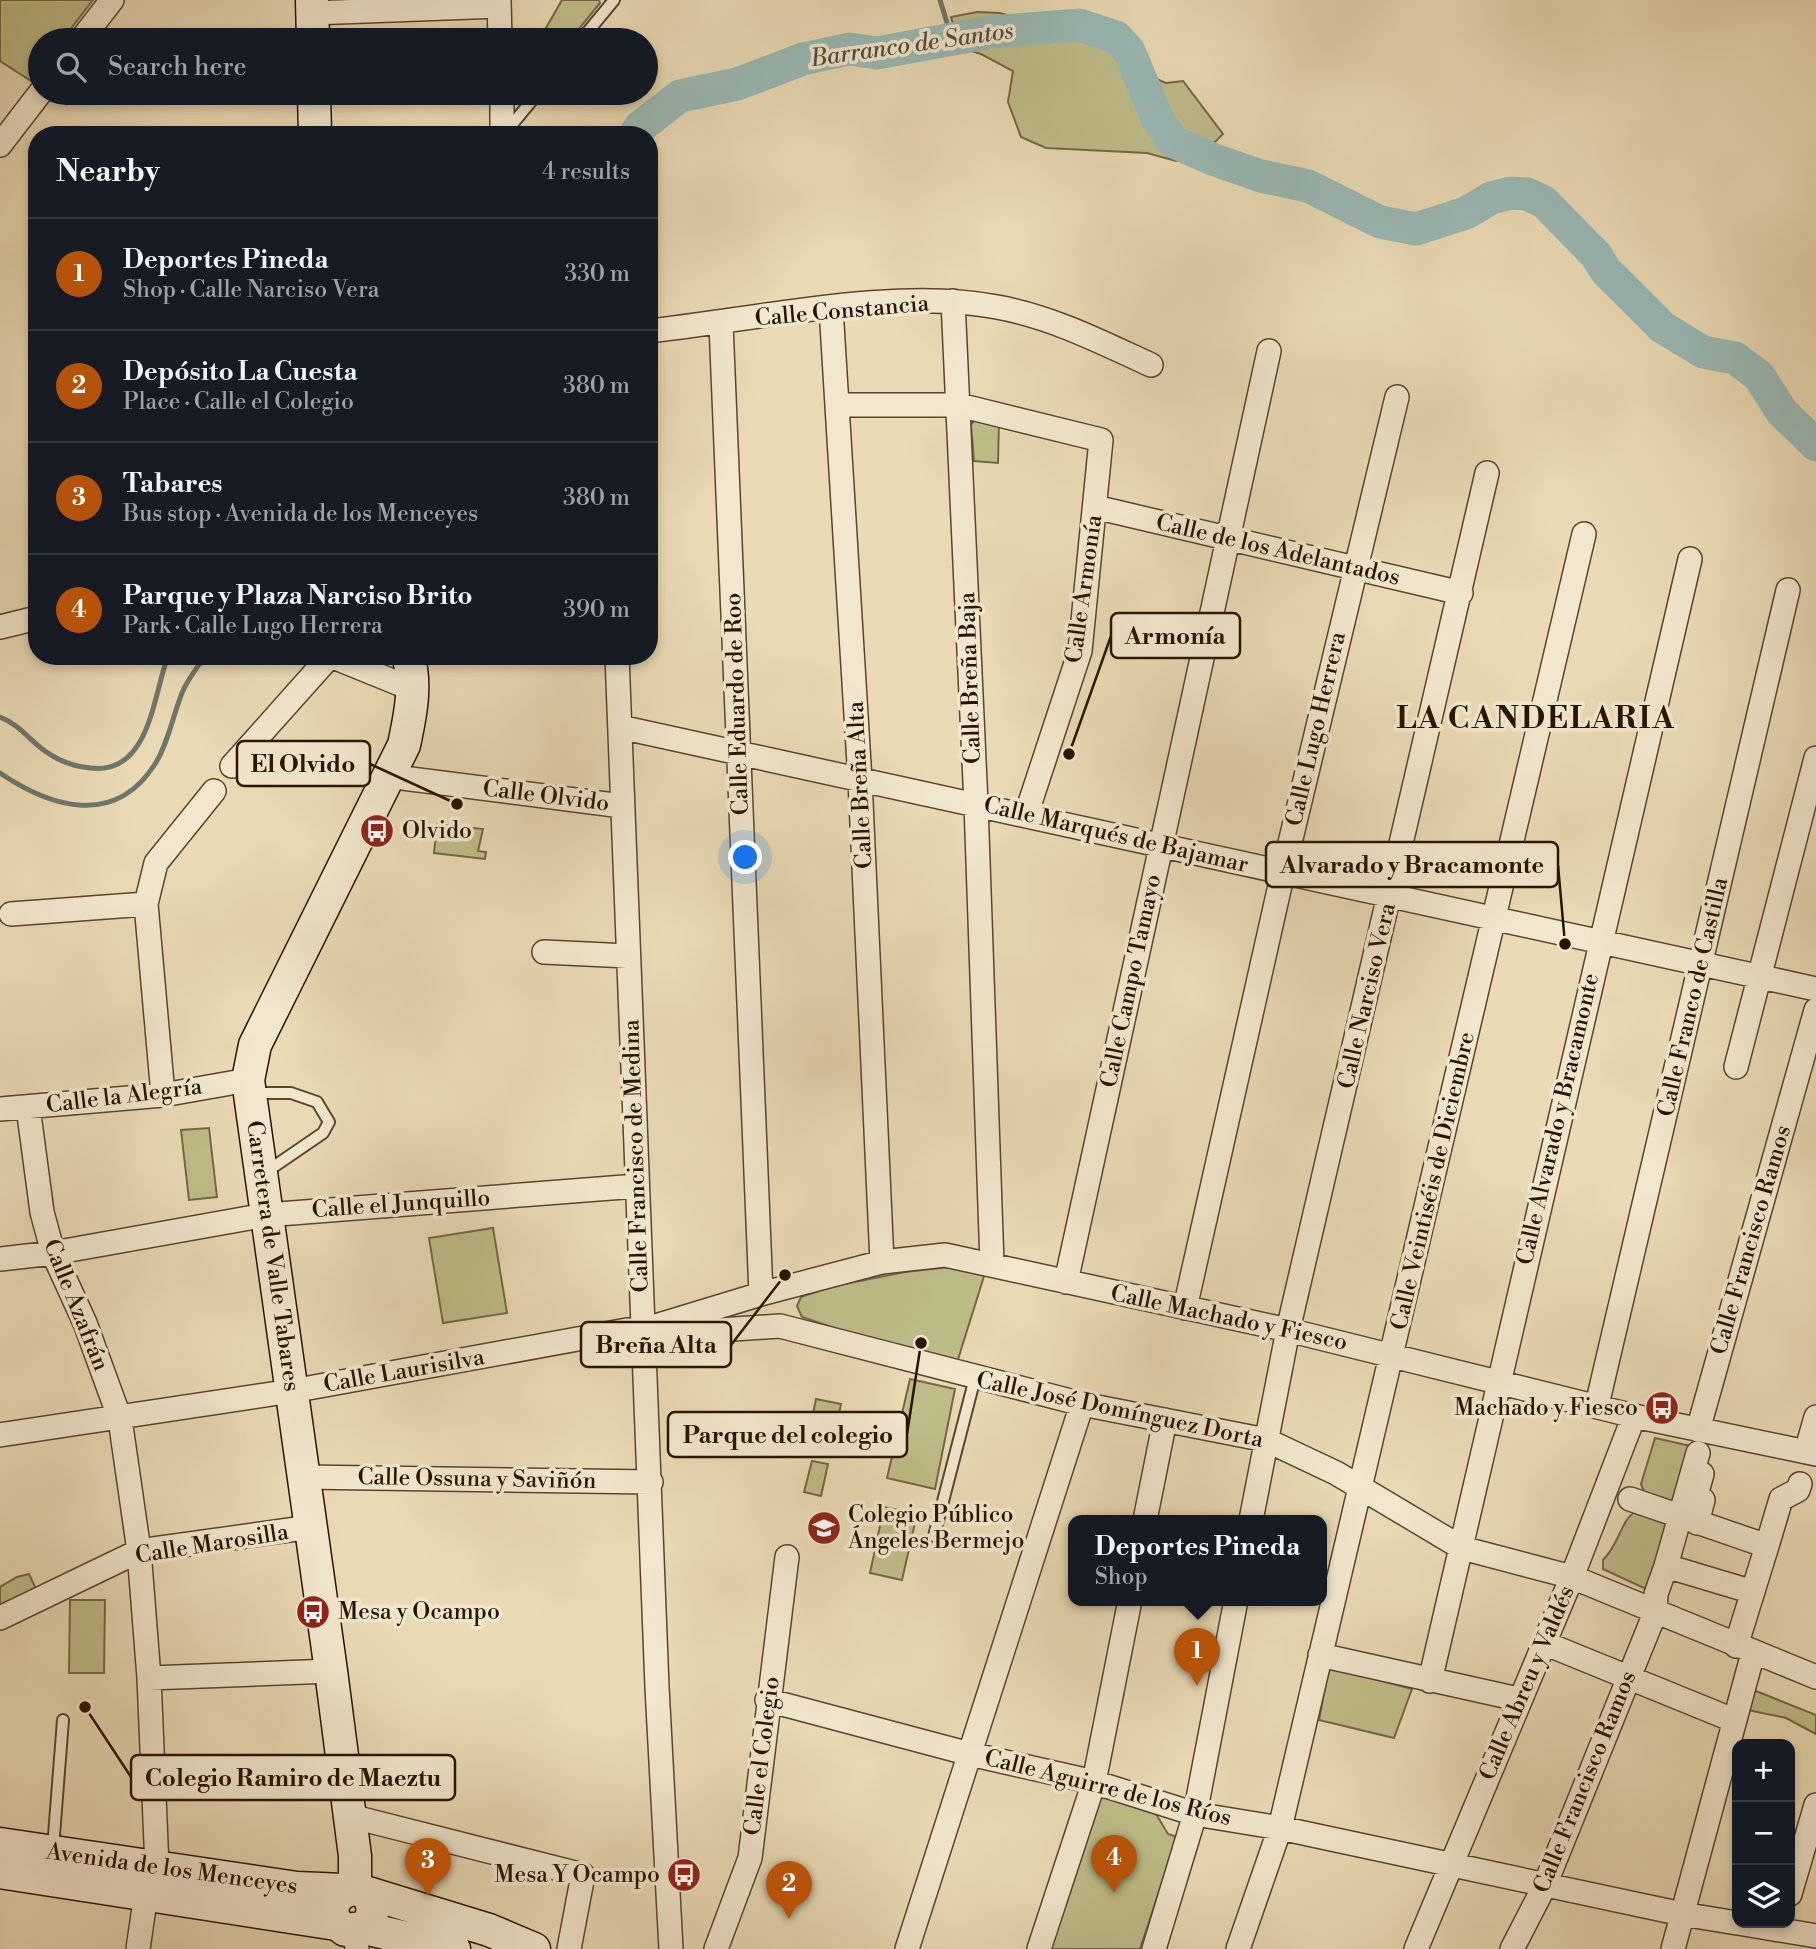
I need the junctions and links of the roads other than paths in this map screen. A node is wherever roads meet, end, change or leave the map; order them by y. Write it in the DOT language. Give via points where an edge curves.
graph roads {
  1 [pos="112,0"];
  2 [pos="614,0"];
  3 [pos="499,3"];
  4 [pos="312,18"];
  5 [pos="90,28"];
  6 [pos="500,28"];
  7 [pos="591,28"];
  8 [pos="31,105"];
  9 [pos="314,105"];
  10 [pos="502,105"];
  11 [pos="528,105"];
  12 [pos="315,126"];
  13 [pos="502,126"];
  14 [pos="510,126"];
  15 [pos="0,145"];
  16 [pos="953,301"];
  17 [pos="831,308"];
  18 [pos="721,324"];
  19 [pos="658,330"];
  20 [pos="1269,351"];
  21 [pos="1151,365"];
  22 [pos="1397,397"];
  23 [pos="838,405"];
  24 [pos="959,405"];
  25 [pos="1487,473"];
  26 [pos="1096,507"];
  27 [pos="1584,534"];
  28 [pos="1226,538"];
  29 [pos="1690,559"];
  30 [pos="1354,568"];
  31 [pos="1788,590"];
  32 [pos="1461,593"];
  33 [pos="28,620"];
  34 [pos="0,627"];
  35 [pos="323,665"];
  36 [pos="353,665"];
  37 [pos="409,665"];
  38 [pos="617,665"];
  39 [pos="412,689"];
  40 [pos="620,727"];
  41 [pos="739,753"];
  42 [pos="1816,758"];
  43 [pos="232,766"];
  44 [pos="387,776"];
  45 [pos="860,780"];
  46 [pos="214,791"];
  47 [pos="976,804"];
  48 [pos="622,806"];
  49 [pos="1026,815"];
  50 [pos="1161,845"];
  51 [pos="1283,872"];
  52 [pos="1390,896"];
  53 [pos="145,904"];
  54 [pos="11,915"];
  55 [pos="1496,919"];
  56 [pos="1600,942"];
  57 [pos="544,952"];
  58 [pos="628,957"];
  59 [pos="1701,963"];
  60 [pos="1761,976"];
  61 [pos="1816,989"];
  62 [pos="1816,1010"];
  63 [pos="1736,1067"];
  64 [pos="249,1086"];
  65 [pos="163,1095"];
  66 [pos="28,1107"];
  67 [pos="0,1109"];
  68 [pos="261,1175"];
  69 [pos="637,1186"];
  70 [pos="266,1215"];
  71 [pos="53,1253"];
  72 [pos="0,1259"];
  73 [pos="882,1262"];
  74 [pos="992,1264"];
  75 [pos="1066,1282"];
  76 [pos="770,1291"];
  77 [pos="1185,1308"];
  78 [pos="780,1326"];
  79 [pos="642,1330"];
  80 [pos="1288,1330"];
  81 [pos="1392,1354"];
  82 [pos="975,1378"];
  83 [pos="1497,1382"];
  84 [pos="292,1391"];
  85 [pos="1082,1404"];
  86 [pos="1597,1405"];
  87 [pos="1634,1416"];
  88 [pos="1816,1417"];
  89 [pos="120,1419"];
  90 [pos="1165,1420"];
  91 [pos="1706,1431"];
  92 [pos="0,1435"];
  93 [pos="1266,1440"];
  94 [pos="1698,1453"];
  95 [pos="1811,1453"];
  96 [pos="303,1477"];
  97 [pos="650,1482"];
  98 [pos="1805,1484"];
  99 [pos="1361,1488"];
  100 [pos="1630,1499"];
  101 [pos="1146,1515"];
  102 [pos="1252,1515"];
  103 [pos="1689,1519"];
  104 [pos="311,1527"];
  105 [pos="934,1536"];
  106 [pos="1767,1546"];
  107 [pos="1462,1548"];
  108 [pos="139,1551"];
  109 [pos="787,1557"];
  110 [pos="1666,1566"];
  111 [pos="1573,1577"];
  112 [pos="1753,1592"];
  113 [pos="1129,1606"];
  114 [pos="1235,1606"];
  115 [pos="1655,1613"];
  116 [pos="0,1618"];
  117 [pos="1544,1643"];
  118 [pos="1744,1650"];
  119 [pos="1320,1655"];
  120 [pos="331,1671"];
  121 [pos="1627,1676"];
  122 [pos="149,1678"];
  123 [pos="1816,1678"];
  124 [pos="1430,1681"];
  125 [pos="1518,1699"];
  126 [pos="767,1700"];
  127 [pos="63,1720"];
  128 [pos="1733,1720"];
  129 [pos="970,1754"];
  130 [pos="1094,1782"];
  131 [pos="1816,1805"];
  132 [pos="1195,1814"];
  133 [pos="350,1816"];
  134 [pos="1280,1828"];
  135 [pos="0,1843"];
  136 [pos="52,1851"];
  137 [pos="1452,1864"];
  138 [pos="0,1872"];
  139 [pos="1795,1877"];
  140 [pos="151,1880"];
  141 [pos="1545,1885"];
  142 [pos="356,1891"];
  143 [pos="1682,1914"];
  144 [pos="1732,1922"];
  145 [pos="1756,1928"];
  146 [pos="353,1933"];
  147 [pos="1778,1934"];
  148 [pos="1816,1936"];
  149 [pos="138,1949"];
  150 [pos="454,1949"];
  151 [pos="534,1949"];
  152 [pos="569,1949"];
  153 [pos="671,1949"];
  154 [pos="716,1949"];
  155 [pos="906,1949"];
  156 [pos="1039,1949"];
  157 [pos="1154,1949"];
  158 [pos="1237,1949"];
  159 [pos="1416,1949"];
  160 [pos="1512,1949"];
  161 [pos="1673,1949"];
  1 -- 5 [label="street"];
  2 -- 7 [label="lane"];
  3 -- 4 [label="street"];
  3 -- 6 [label="street"];
  8 -- 15 [label="street"];
  9 -- 12 [label="main road"];
  10 -- 13 [label="street"];
  11 -- 14 [label="lane"];
  16 -- 17 [label="street, Calle Constancia"];
  16 -- 21 [label="street, Calle Constancia" via="1062,324"];
  16 -- 24 [label="street, Calle Breña Baja"];
  17 -- 18 [label="street, Calle Constancia"];
  17 -- 23 [label="street, Calle Breña Alta"];
  18 -- 19 [label="street, Calle Constancia"];
  18 -- 41 [label="street, Calle Eduardo de Roo"];
  20 -- 28 [label="street, Calle Campo Tamayo"];
  22 -- 30 [label="street, Calle Lugo Herrera"];
  23 -- 24 [label="street"];
  23 -- 45 [label="street, Calle Breña Alta"];
  24 -- 26 [label="street, Calle Armonía" via="1101,440"];
  24 -- 47 [label="street, Calle Breña Baja"];
  25 -- 32 [label="street, Calle Narciso Vera"];
  26 -- 28 [label="street, Calle de los Adelantados"];
  26 -- 49 [label="street, Calle Armonía" via="1080,650"];
  27 -- 55 [label="street, Calle Veintiséis de Diciembre"];
  28 -- 30 [label="street, Calle de los Adelantados"];
  28 -- 50 [label="street, Calle Campo Tamayo"];
  29 -- 56 [label="street, Calle Alvarado y Bracamonte"];
  30 -- 32 [label="street, Calle de los Adelantados"];
  30 -- 51 [label="street, Calle Lugo Herrera"];
  31 -- 59 [label="street, Calle Franco de Castilla"];
  32 -- 52 [label="street, Calle Narciso Vera"];
  33 -- 34 [label="street"];
  35 -- 43 [label="street"];
  36 -- 39 [label="street"];
  37 -- 39 [label="main road, Carretera de Valle Tabares"];
  38 -- 40 [label="street, Calle Francisco de Medina"];
  39 -- 44 [label="main road, Carretera de Valle Tabares" via="404,745"];
  40 -- 41 [label="street, Calle Marqués de Bajamar"];
  40 -- 48 [label="street, Calle Francisco de Medina"];
  41 -- 45 [label="street, Calle Marqués de Bajamar"];
  41 -- 76 [label="street, Calle Eduardo de Roo"];
  42 -- 60 [label="street"];
  44 -- 48 [label="street, Calle Olvido"];
  44 -- 64 [label="main road, Carretera de Valle Tabares" via="255,1045"];
  45 -- 47 [label="street, Calle Marqués de Bajamar"];
  45 -- 73 [label="street, Calle Breña Alta"];
  46 -- 53 [label="street" via="156,863"];
  47 -- 49 [label="street, Calle Marqués de Bajamar"];
  47 -- 74 [label="street, Calle Breña Baja"];
  48 -- 58 [label="street, Calle Francisco de Medina"];
  49 -- 50 [label="street, Calle Marqués de Bajamar"];
  50 -- 51 [label="street, Calle Marqués de Bajamar"];
  50 -- 75 [label="street, Calle Campo Tamayo"];
  51 -- 52 [label="street, Calle Marqués de Bajamar"];
  51 -- 77 [label="street, Calle Lugo Herrera"];
  52 -- 55 [label="street, Calle Marqués de Bajamar"];
  52 -- 80 [label="street, Calle Narciso Vera"];
  53 -- 54 [label="street"];
  53 -- 65 [label="street"];
  55 -- 56 [label="street, Calle Marqués de Bajamar"];
  55 -- 81 [label="street, Calle Veintiséis de Diciembre"];
  56 -- 59 [label="street, Calle Marqués de Bajamar"];
  56 -- 83 [label="street, Calle Alvarado y Bracamonte"];
  57 -- 58 [label="street"];
  58 -- 69 [label="street, Calle Francisco de Medina"];
  59 -- 60 [label="street, Calle Marqués de Bajamar"];
  59 -- 86 [label="street, Calle Franco de Castilla"];
  60 -- 61 [label="street, Calle Marqués de Bajamar"];
  60 -- 63 [label="street"];
  62 -- 91 [label="street, Calle Francisco Ramos"];
  64 -- 65 [label="street, Calle la Alegría"];
  64 -- 68 [label="main road, Carretera de Valle Tabares"];
  64 -- 68 [label="lane" via="317,1102 329,1122 323,1133"];
  65 -- 66 [label="street, Calle la Alegría"];
  66 -- 67 [label="street, Calle la Alegría"];
  66 -- 71 [label="street, Calle Azafrán" via="42,1212"];
  68 -- 70 [label="main road, Carretera de Valle Tabares"];
  69 -- 70 [label="street, Calle el Junquillo"];
  69 -- 79 [label="street, Calle Francisco de Medina"];
  70 -- 71 [label="street, Calle el Junquillo"];
  70 -- 84 [label="main road, Carretera de Valle Tabares"];
  71 -- 72 [label="street, Calle el Junquillo"];
  71 -- 89 [label="street, Calle Azafrán"];
  73 -- 74 [label="street, Calle Machado y Fiesco" via="945,1255"];
  73 -- 76 [label="street, Calle Machado y Fiesco"];
  74 -- 75 [label="street, Calle Machado y Fiesco"];
  75 -- 77 [label="street, Calle Machado y Fiesco"];
  76 -- 78 [label="street, Calle Eduardo de Roo"];
  76 -- 79 [label="street, Calle Machado y Fiesco"];
  77 -- 80 [label="street, Calle Machado y Fiesco"];
  78 -- 79 [label="street, Calle José Domínguez Dorta" via="675,1333"];
  78 -- 82 [label="street, Calle José Domínguez Dorta"];
  79 -- 84 [label="street, Calle Laurisilva"];
  79 -- 97 [label="street, Calle Francisco de Medina"];
  80 -- 81 [label="street, Calle Machado y Fiesco"];
  80 -- 93 [label="street, Calle Narciso Vera"];
  81 -- 83 [label="street, Calle Machado y Fiesco"];
  81 -- 99 [label="street, Calle Veintiséis de Diciembre"];
  82 -- 85 [label="street, Calle José Domínguez Dorta"];
  82 -- 105 [label="lane"];
  83 -- 86 [label="street, Calle Machado y Fiesco"];
  83 -- 107 [label="street, Calle Alvarado y Bracamonte"];
  84 -- 89 [label="street, Calle Laurisilva"];
  84 -- 96 [label="main road, Carretera de Valle Tabares"];
  85 -- 90 [label="street, Calle José Domínguez Dorta"];
  85 -- 129 [label="street"];
  86 -- 87 [label="street, Calle Machado y Fiesco"];
  87 -- 91 [label="street, Calle Machado y Fiesco"];
  87 -- 111 [label="street, Calle Abreu y Valdés"];
  88 -- 95 [label="street"];
  89 -- 92 [label="street, Calle Laurisilva"];
  89 -- 108 [label="street, Calle Azafrán"];
  90 -- 93 [label="street, Calle José Domínguez Dorta"];
  90 -- 101 [label="street"];
  91 -- 95 [label="street, Calle Machado y Fiesco"];
  91 -- 103 [label="street, Calle Francisco Ramos" via="1695,1499 1703,1500"];
  93 -- 99 [label="street, Calle José Domínguez Dorta"];
  93 -- 102 [label="street, Calle Narciso Vera"];
  94 -- 103 [label="street, Calle Francisco Ramos"];
  96 -- 97 [label="street, Calle Ossuna y Saviñón"];
  96 -- 104 [label="main road, Carretera de Valle Tabares"];
  97 -- 153 [label="street, Calle Francisco de Medina"];
  98 -- 106 [label="street" via="1781,1499"];
  99 -- 107 [label="street, Calle José Domínguez Dorta"];
  99 -- 119 [label="street, Calle Veintiséis de Diciembre"];
  100 -- 103 [label="street"];
  103 -- 106 [label="street"];
  103 -- 110 [label="street, Calle Francisco Ramos"];
  104 -- 108 [label="street, Calle Marosilla"];
  104 -- 120 [label="main road, Carretera de Valle Tabares"];
  106 -- 112 [label="street"];
  107 -- 111 [label="street, Calle José Domínguez Dorta"];
  107 -- 124 [label="street, Calle Alvarado y Bracamonte"];
  108 -- 116 [label="street, Calle Marosilla"];
  108 -- 122 [label="street, Calle Azafrán"];
  109 -- 126 [label="street, Calle el Colegio"];
  110 -- 112 [label="street"];
  110 -- 115 [label="street, Calle Francisco Ramos"];
  111 -- 115 [label="street, Calle José Domínguez Dorta"];
  111 -- 117 [label="street, Calle Abreu y Valdés"];
  112 -- 118 [label="street"];
  113 -- 130 [label="street"];
  114 -- 132 [label="street"];
  115 -- 118 [label="street, Calle José Domínguez Dorta"];
  115 -- 121 [label="street, Calle Francisco Ramos"];
  117 -- 121 [label="street"];
  117 -- 125 [label="street, Calle Abreu y Valdés"];
  118 -- 123 [label="street, Calle José Domínguez Dorta"];
  118 -- 128 [label="street"];
  119 -- 124 [label="street"];
  119 -- 134 [label="street, Calle Veintiséis de Diciembre"];
  120 -- 122 [label="street"];
  120 -- 133 [label="main road, Carretera de Valle Tabares"];
  121 -- 128 [label="street"];
  121 -- 141 [label="street, Calle Francisco Ramos"];
  122 -- 140 [label="street, Calle Azafrán"];
  124 -- 125 [label="street"];
  125 -- 137 [label="street, Calle Abreu y Valdés"];
  126 -- 129 [label="street, Calle Aguirre de los Ríos"];
  126 -- 154 [label="street, Calle el Colegio" via="750,1858"];
  127 -- 136 [label="lane"];
  128 -- 143 [label="street"];
  129 -- 130 [label="street, Calle Aguirre de los Ríos"];
  129 -- 155 [label="street"];
  130 -- 132 [label="street, Calle Aguirre de los Ríos"];
  130 -- 156 [label="street"];
  131 -- 139 [label="street"];
  132 -- 134 [label="street, Calle Aguirre de los Ríos"];
  132 -- 157 [label="street"];
  133 -- 142 [label="main road, Carretera de Valle Tabares"];
  133 -- 152 [label="street" via="583,1875"];
  134 -- 137 [label="street, Calle Aguirre de los Ríos"];
  134 -- 158 [label="street, Calle Veintiséis de Diciembre"];
  135 -- 136 [label="main road, Avenida de los Menceyes"];
  136 -- 140 [label="main road, Avenida de los Menceyes"];
  137 -- 141 [label="street, Calle Aguirre de los Ríos"];
  137 -- 159 [label="street, Calle Abreu y Valdés"];
  138 -- 140 [label="main road, Avenida de los Menceyes"];
  140 -- 142 [label="main road, Avenida de los Menceyes"];
  140 -- 146 [label="main road, Avenida de los Menceyes"];
  140 -- 149 [label="street, Calle Azafrán"];
  141 -- 143 [label="street, Calle Aguirre de los Ríos"];
  141 -- 160 [label="street, Calle Francisco Ramos"];
  142 -- 146 [label="main road, Carretera de Valle Tabares" via="373,1905 372,1919"];
  142 -- 151 [label="main road, Avenida de los Menceyes" via="489,1930"];
  143 -- 144 [label="street, Calle Aguirre de los Ríos"];
  143 -- 161 [label="street"];
  145 -- 147 [label="street, Calle Aguirre de los Ríos"];
  146 -- 150 [label="main road, Avenida de los Menceyes"];
  147 -- 148 [label="street, Calle Aguirre de los Ríos"];
}
